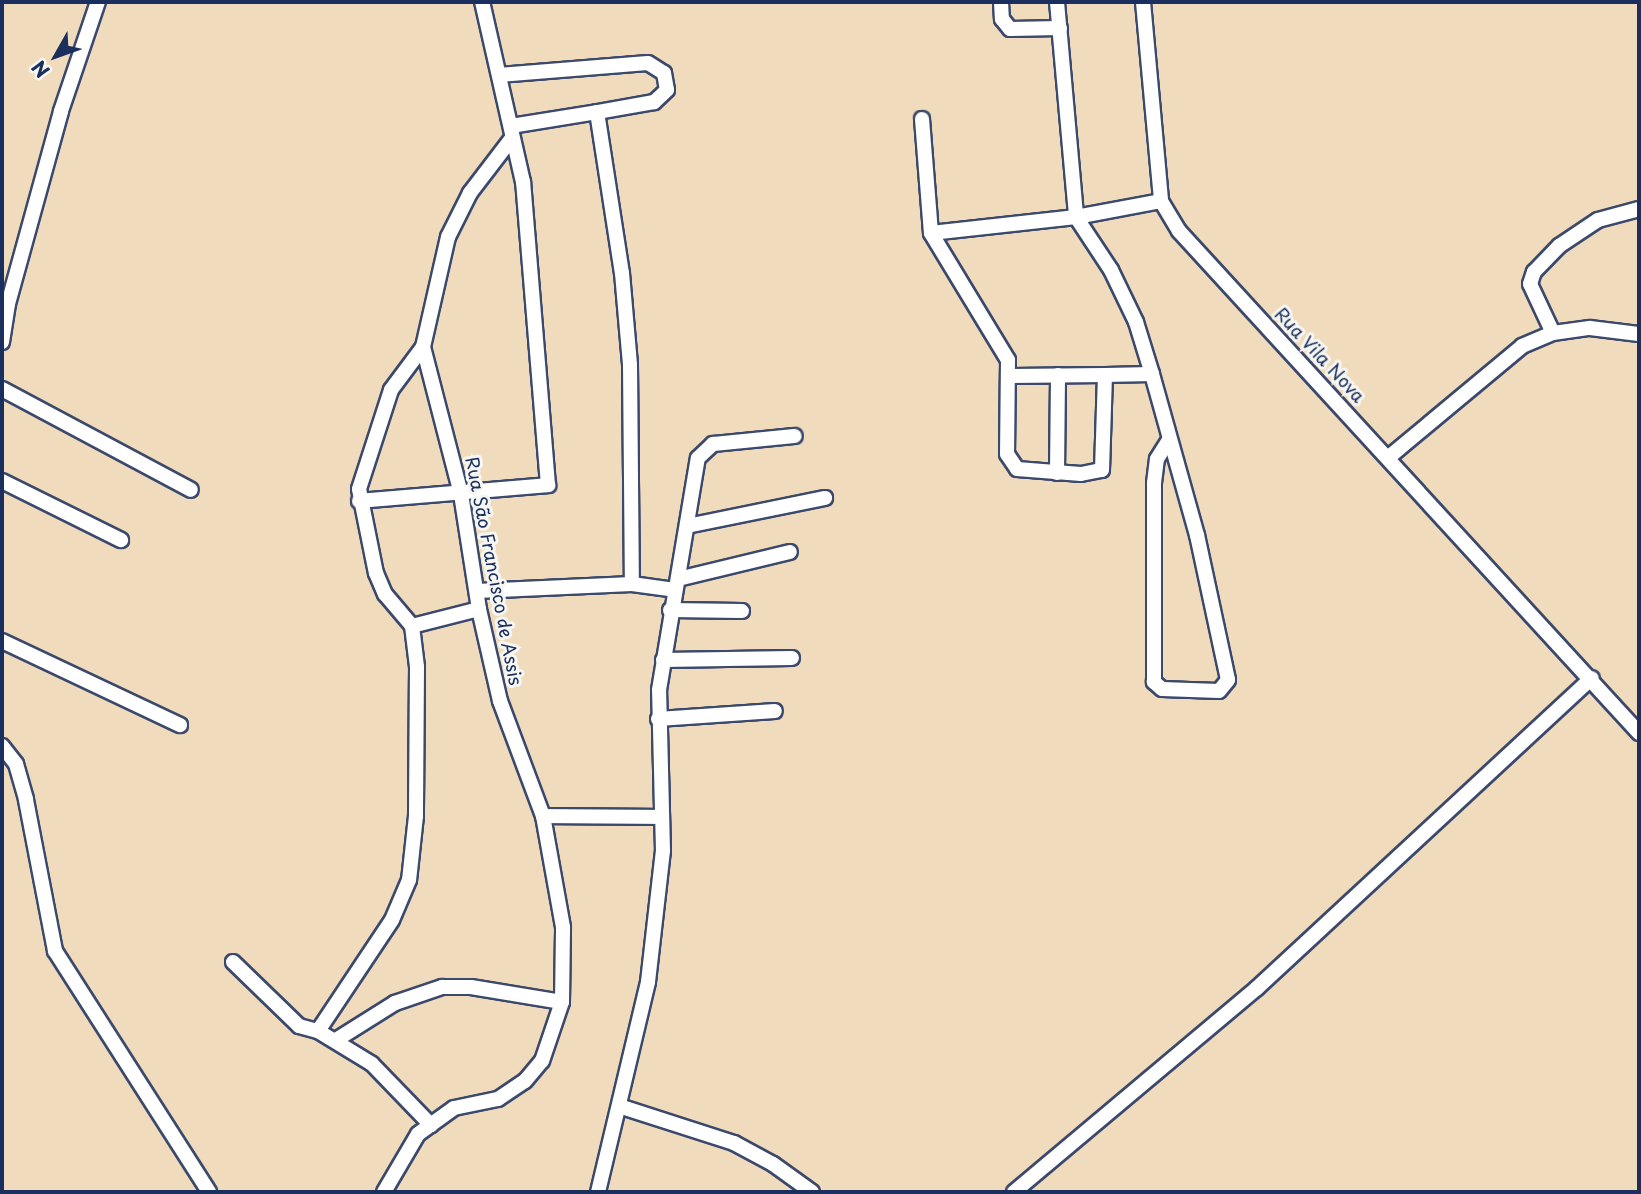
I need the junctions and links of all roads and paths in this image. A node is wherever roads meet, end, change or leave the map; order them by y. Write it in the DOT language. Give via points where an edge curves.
graph roads {
  1 [pos="98,2"];
  2 [pos="482,2"];
  3 [pos="1001,2"];
  4 [pos="1057,2"];
  5 [pos="1143,2"];
  6 [pos="1060,28"];
  7 [pos="499,75"];
  8 [pos="597,112"];
  9 [pos="922,119"];
  10 [pos="511,132"];
  11 [pos="1161,201"];
  12 [pos="1639,209"];
  13 [pos="1076,217"];
  14 [pos="931,233"];
  15 [pos="1553,333"];
  16 [pos="1639,334"];
  17 [pos="2,342"];
  18 [pos="423,347"];
  19 [pos="1152,374"];
  20 [pos="1058,375"];
  21 [pos="1105,375"];
  22 [pos="1010,376"];
  23 [pos="2,389"];
  24 [pos="794,436"];
  25 [pos="1170,440"];
  26 [pos="1389,457"];
  27 [pos="1057,473"];
  28 [pos="2,481"];
  29 [pos="191,490"];
  30 [pos="461,495"];
  31 [pos="825,498"];
  32 [pos="359,501"];
  33 [pos="687,526"];
  34 [pos="121,540"];
  35 [pos="790,552"];
  36 [pos="632,584"];
  37 [pos="677,585"];
  38 [pos="477,592"];
  39 [pos="479,609"];
  40 [pos="670,610"];
  41 [pos="741,611"];
  42 [pos="412,626"];
  43 [pos="2,641"];
  44 [pos="792,657"];
  45 [pos="663,660"];
  46 [pos="1591,678"];
  47 [pos="775,711"];
  48 [pos="658,719"];
  49 [pos="180,725"];
  50 [pos="1639,733"];
  51 [pos="2,746"];
  52 [pos="543,817"];
  53 [pos="662,817"];
  54 [pos="233,962"];
  55 [pos="562,1002"];
  56 [pos="318,1031"];
  57 [pos="336,1041"];
  58 [pos="622,1107"];
  59 [pos="431,1125"];
  60 [pos="209,1192"];
  61 [pos="384,1192"];
  62 [pos="598,1192"];
  63 [pos="812,1192"];
  64 [pos="1014,1192"];
  1 -- 17 [label="street" via="61,111 8,304"];
  2 -- 7 [label="street"];
  3 -- 6 [label="street" via="1002,19 1010,29"];
  4 -- 6 [label="street"];
  5 -- 11 [label="street, Rua Vila Nova"];
  6 -- 13 [label="street"];
  7 -- 8 [label="street" via="648,63 664,73 667,90 654,102"];
  7 -- 10 [label="street"];
  8 -- 10 [label="street"];
  8 -- 36 [label="street" via="622,274 630,365"];
  9 -- 14 [label="street"];
  10 -- 18 [label="street, Rua São Francisco de Assis" via="470,193 448,237"];
  10 -- 30 [label="street" via="523,182 548,485"];
  11 -- 13 [label="street"];
  11 -- 26 [label="street, Rua Vila Nova" via="1179,230"];
  12 -- 15 [label="street" via="1598,220 1559,246 1534,272 1530,284"];
  13 -- 14 [label="street"];
  13 -- 19 [label="street" via="1111,270 1136,322"];
  14 -- 22 [label="street" via="1001,344"];
  15 -- 16 [label="street" via="1590,328"];
  15 -- 26 [label="street" via="1522,346 1494,367"];
  18 -- 30 [label="street, Rua São Francisco de Assis"];
  18 -- 32 [label="street" via="391,390 366,461"];
  19 -- 21 [label="street"];
  19 -- 25 [label="street"];
  20 -- 21 [label="street"];
  20 -- 22 [label="street"];
  20 -- 27 [label="street"];
  21 -- 27 [label="street" via="1105,466 1096,473"];
  22 -- 27 [label="street" via="1006,454 1010,464 1025,474"];
  23 -- 29 [label="street"];
  24 -- 33 [label="street" via="706,446 698,458"];
  25 -- 25 [label="street" via="1157,459 1154,482 1154,682 1162,690 1219,691 1228,680 1197,535"];
  26 -- 46 [label="street, Rua Vila Nova"];
  28 -- 34 [label="street"];
  30 -- 32 [label="street"];
  30 -- 38 [label="street, Rua São Francisco de Assis"];
  31 -- 33 [label="street"];
  32 -- 42 [label="street" via="384,594"];
  33 -- 37 [label="street"];
  35 -- 37 [label="street"];
  36 -- 37 [label="street"];
  36 -- 38 [label="street"];
  37 -- 40 [label="street"];
  38 -- 39 [label="street, Rua São Francisco de Assis"];
  39 -- 42 [label="street"];
  39 -- 52 [label="street, Rua São Francisco de Assis" via="500,701"];
  40 -- 41 [label="street"];
  40 -- 45 [label="street"];
  42 -- 56 [label="street" via="418,746 409,880 393,920"];
  43 -- 49 [label="street"];
  44 -- 45 [label="street"];
  45 -- 48 [label="street"];
  46 -- 50 [label="street, Rua Vila Nova"];
  46 -- 64 [label="street" via="1257,989"];
  47 -- 48 [label="street"];
  48 -- 53 [label="street"];
  51 -- 60 [label="street" via="16,764 26,800 55,951"];
  52 -- 53 [label="street"];
  52 -- 55 [label="street, Rua São Francisco de Assis" via="563,927"];
  53 -- 58 [label="street" via="663,851 648,982"];
  54 -- 56 [label="street" via="291,1019"];
  55 -- 57 [label="street" via="471,986 442,987 395,1003"];
  55 -- 59 [label="street, Rua São Francisco de Assis" via="542,1061 525,1081 498,1099 454,1108"];
  56 -- 57 [label="street"];
  57 -- 59 [label="street" via="372,1063"];
  58 -- 62 [label="street"];
  58 -- 63 [label="street" via="734,1143"];
  59 -- 61 [label="street, Rua São Francisco de Assis" via="418,1135"];
}
